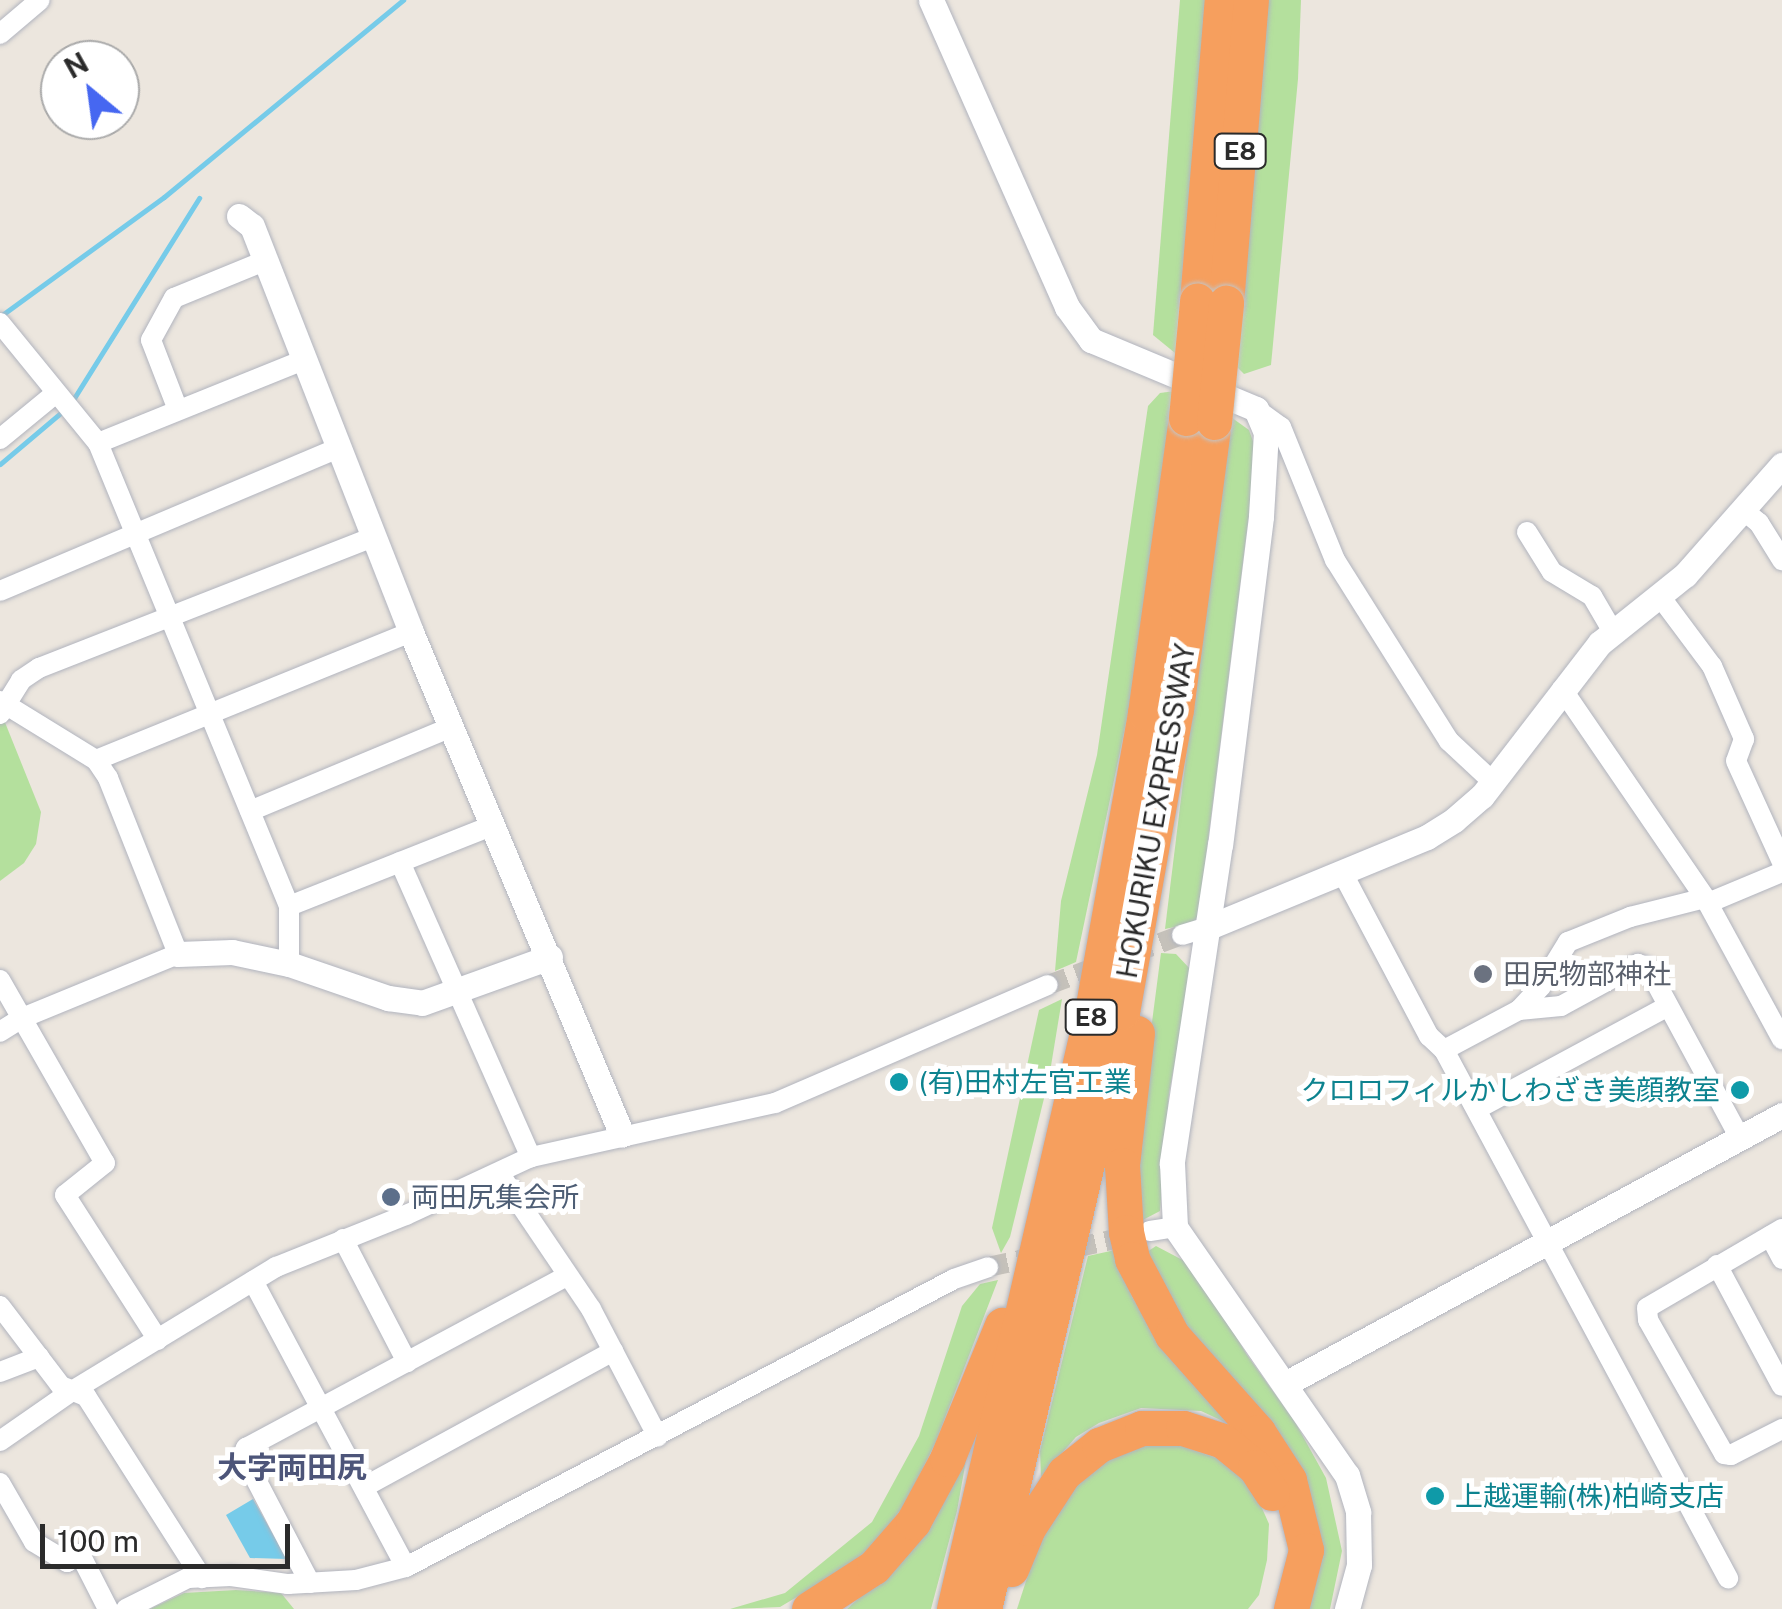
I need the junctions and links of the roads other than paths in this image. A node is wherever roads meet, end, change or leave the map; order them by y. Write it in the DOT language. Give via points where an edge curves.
graph roads {
  1 [pos="40,0"];
  2 [pos="931,0"];
  3 [pos="1222,0"];
  4 [pos="1252,0"];
  5 [pos="0,34"];
  6 [pos="239,216"];
  7 [pos="264,260"];
  8 [pos="1212,302"];
  9 [pos="0,323"];
  10 [pos="303,360"];
  11 [pos="56,393"];
  12 [pos="1256,409"];
  13 [pos="178,410"];
  14 [pos="1200,420"];
  15 [pos="0,439"];
  16 [pos="98,443"];
  17 [pos="338,448"];
  18 [pos="1782,465"];
  19 [pos="1743,510"];
  20 [pos="136,532"];
  21 [pos="1527,532"];
  22 [pos="374,537"];
  23 [pos="1782,560"];
  24 [pos="0,591"];
  25 [pos="1659,596"];
  26 [pos="170,619"];
  27 [pos="411,632"];
  28 [pos="1613,632"];
  29 [pos="1562,689"];
  30 [pos="2,707"];
  31 [pos="1176,709"];
  32 [pos="208,713"];
  33 [pos="452,727"];
  34 [pos="96,760"];
  35 [pos="1492,782"];
  36 [pos="250,811"];
  37 [pos="494,825"];
  38 [pos="400,862"];
  39 [pos="1782,862"];
  40 [pos="1118,867"];
  41 [pos="1342,872"];
  42 [pos="1782,872"];
  43 [pos="1706,901"];
  44 [pos="290,906"];
  45 [pos="1209,927"];
  46 [pos="1182,935"];
  47 [pos="178,954"];
  48 [pos="550,958"];
  49 [pos="290,964"];
  50 [pos="0,980"];
  51 [pos="1048,985"];
  52 [pos="456,993"];
  53 [pos="1668,1006"];
  54 [pos="1520,1010"];
  55 [pos="22,1018"];
  56 [pos="0,1032"];
  57 [pos="1782,1038"];
  58 [pos="1444,1050"];
  59 [pos="1477,1109"];
  60 [pos="1782,1115"];
  61 [pos="622,1135"];
  62 [pos="1740,1138"];
  63 [pos="531,1157"];
  64 [pos="499,1174"];
  65 [pos="1776,1233"];
  66 [pos="343,1240"];
  67 [pos="1551,1242"];
  68 [pos="1782,1259"];
  69 [pos="1718,1265"];
  70 [pos="988,1267"];
  71 [pos="567,1276"];
  72 [pos="253,1281"];
  73 [pos="0,1306"];
  74 [pos="158,1340"];
  75 [pos="613,1351"];
  76 [pos="39,1357"];
  77 [pos="407,1362"];
  78 [pos="0,1372"];
  79 [pos="1285,1384"];
  80 [pos="1782,1386"];
  81 [pos="72,1392"];
  82 [pos="321,1407"];
  83 [pos="1782,1429"];
  84 [pos="658,1437"];
  85 [pos="0,1441"];
  86 [pos="0,1483"];
  87 [pos="364,1487"];
  88 [pos="406,1568"];
  89 [pos="202,1578"];
  90 [pos="1728,1578"];
  91 [pos="310,1583"];
  92 [pos="108,1609"];
  93 [pos="126,1609"];
  94 [pos="810,1609"];
  95 [pos="954,1609"];
  96 [pos="984,1609"];
  97 [pos="998,1609"];
  98 [pos="1269,1609"];
  99 [pos="1292,1609"];
  100 [pos="1347,1609"];
  1 -- 5 [label="street"];
  2 -- 12 [label="street" via="1067,307 1091,340"];
  3 -- 8 [label="highway, HOKURIKU EXPRESSWAY / E8"];
  4 -- 8 [label="highway, HOKURIKU EXPRESSWAY / E8"];
  6 -- 7 [label="street" via="252,226"];
  7 -- 10 [label="street"];
  7 -- 13 [label="street" via="174,298 151,340"];
  8 -- 14 [label="highway, HOKURIKU EXPRESSWAY / E8, bridge"];
  9 -- 11 [label="street"];
  10 -- 13 [label="street"];
  10 -- 17 [label="street"];
  11 -- 15 [label="street"];
  11 -- 16 [label="street"];
  12 -- 35 [label="street" via="1281,428 1335,560 1449,741"];
  12 -- 45 [label="street" via="1266,432 1261,518"];
  13 -- 16 [label="street"];
  14 -- 31 [label="highway, HOKURIKU EXPRESSWAY / E8"];
  14 -- 40 [label="highway, HOKURIKU EXPRESSWAY / E8"];
  16 -- 20 [label="street"];
  17 -- 20 [label="street"];
  17 -- 22 [label="street"];
  18 -- 19 [label="street"];
  19 -- 23 [label="street"];
  19 -- 25 [label="street"];
  20 -- 24 [label="street"];
  20 -- 26 [label="street"];
  21 -- 28 [label="street" via="1552,572 1592,596"];
  22 -- 26 [label="street"];
  22 -- 27 [label="street"];
  25 -- 28 [label="street"];
  25 -- 39 [label="street" via="1712,666 1744,739 1736,760"];
  26 -- 30 [label="street" via="39,668"];
  26 -- 32 [label="street"];
  27 -- 32 [label="street"];
  27 -- 33 [label="street"];
  28 -- 29 [label="street"];
  29 -- 35 [label="street"];
  29 -- 43 [label="street"];
  30 -- 34 [label="street"];
  31 -- 96 [label="highway, HOKURIKU EXPRESSWAY / E8" via="1098,1123"];
  31 -- 99 [label="highway" via="1122,1166 1126,1232 1157,1312 1258,1432 1289,1480 1306,1550"];
  32 -- 34 [label="street"];
  32 -- 36 [label="street"];
  33 -- 36 [label="street"];
  33 -- 37 [label="street"];
  34 -- 47 [label="street"];
  35 -- 41 [label="street" via="1427,837"];
  36 -- 44 [label="street"];
  37 -- 38 [label="street"];
  37 -- 48 [label="street"];
  38 -- 44 [label="street"];
  38 -- 52 [label="street"];
  40 -- 94 [label="highway" via="1047,1178 968,1414 914,1522 874,1567"];
  40 -- 95 [label="highway, HOKURIKU EXPRESSWAY / E8" via="1056,1180"];
  41 -- 45 [label="street"];
  41 -- 58 [label="street" via="1429,1036"];
  42 -- 43 [label="street"];
  43 -- 54 [label="street" via="1630,917 1568,942"];
  43 -- 57 [label="street"];
  44 -- 49 [label="street"];
  45 -- 46 [label="street"];
  45 -- 79 [label="street" via="1163,1229"];
  47 -- 49 [label="street" via="232,952"];
  47 -- 55 [label="street"];
  48 -- 52 [label="street"];
  48 -- 61 [label="street"];
  49 -- 52 [label="street" via="388,998 422,1002"];
  50 -- 55 [label="street"];
  51 -- 61 [label="street" via="775,1103"];
  52 -- 63 [label="street"];
  53 -- 54 [label="street" via="1648,968 1638,964 1561,1006"];
  53 -- 59 [label="street"];
  53 -- 62 [label="street"];
  54 -- 58 [label="street"];
  55 -- 56 [label="street"];
  55 -- 74 [label="street" via="105,1163 64,1195"];
  58 -- 59 [label="street"];
  59 -- 67 [label="street"];
  60 -- 62 [label="street"];
  61 -- 63 [label="street"];
  62 -- 67 [label="street"];
  63 -- 64 [label="street"];
  64 -- 66 [label="street"];
  64 -- 71 [label="street"];
  65 -- 68 [label="street"];
  65 -- 69 [label="street"];
  66 -- 72 [label="street"];
  66 -- 77 [label="street"];
  67 -- 79 [label="street"];
  67 -- 90 [label="street"];
  69 -- 80 [label="street"];
  69 -- 83 [label="street" via="1653,1300 1648,1320 1724,1454"];
  70 -- 84 [label="street"];
  71 -- 75 [label="street"];
  71 -- 77 [label="street"];
  72 -- 74 [label="street"];
  72 -- 82 [label="street"];
  73 -- 76 [label="street"];
  74 -- 81 [label="street"];
  75 -- 84 [label="street"];
  75 -- 87 [label="street"];
  76 -- 78 [label="street"];
  76 -- 81 [label="street"];
  77 -- 82 [label="street"];
  79 -- 100 [label="street" via="1347,1474 1358,1512 1359,1565"];
  81 -- 85 [label="street"];
  81 -- 89 [label="street" via="86,1396"];
  82 -- 87 [label="street"];
  82 -- 91 [label="street" via="243,1455"];
  84 -- 88 [label="street"];
  86 -- 92 [label="street" via="34,1542 66,1562 80,1554"];
  87 -- 88 [label="street"];
  88 -- 91 [label="street"];
  89 -- 91 [label="street"];
  89 -- 93 [label="street" via="188,1578"];
  97 -- 98 [label="highway" via="1028,1528 1064,1473 1121,1435 1164,1426 1223,1440 1268,1484 1285,1548"];
}
